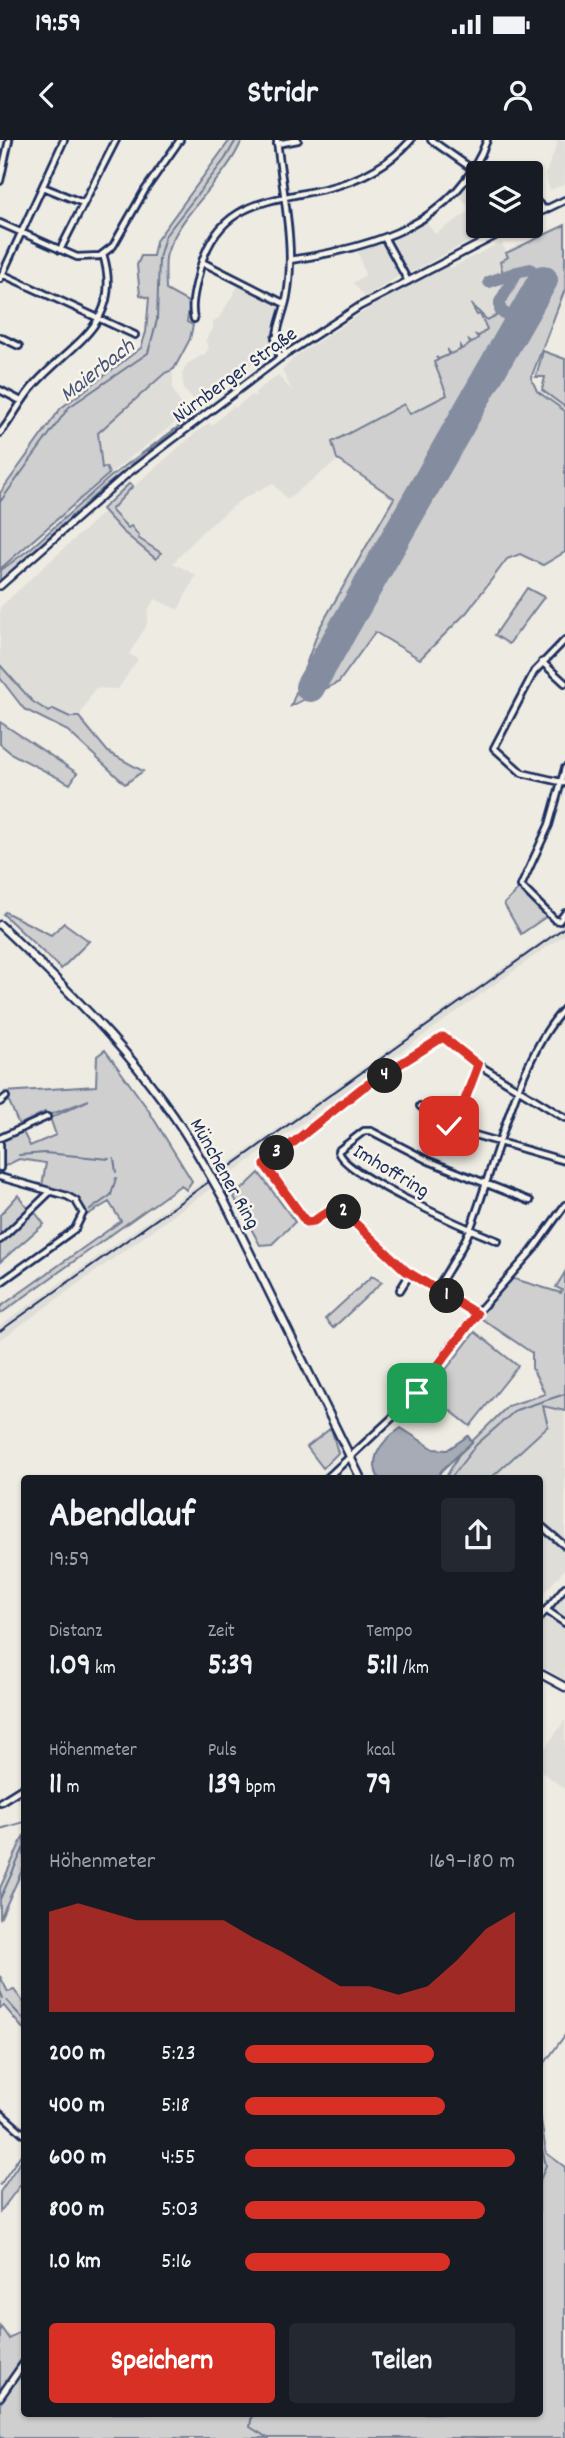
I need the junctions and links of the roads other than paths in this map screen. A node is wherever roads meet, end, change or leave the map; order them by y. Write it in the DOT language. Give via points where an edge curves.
graph roads {
  1 [pos="9,140"];
  2 [pos="64,140"];
  3 [pos="116,140"];
  4 [pos="180,140"];
  5 [pos="298,140"];
  6 [pos="411,140"];
  7 [pos="431,140"];
  8 [pos="487,140"];
  9 [pos="277,142"];
  10 [pos="480,161"];
  11 [pos="466,165"];
  12 [pos="0,181"];
  13 [pos="466,181"];
  14 [pos="43,187"];
  15 [pos="283,195"];
  16 [pos="565,200"];
  17 [pos="83,203"];
  18 [pos="545,210"];
  19 [pos="0,223"];
  20 [pos="21,234"];
  21 [pos="491,238"];
  22 [pos="385,239"];
  23 [pos="60,250"];
  24 [pos="103,254"];
  25 [pos="290,260"];
  26 [pos="202,262"];
  27 [pos="1,276"];
  28 [pos="408,281"];
  29 [pos="285,304"];
  30 [pos="97,318"];
  31 [pos="194,319"];
  32 [pos="135,335"];
  33 [pos="0,337"];
  34 [pos="19,346"];
  35 [pos="283,356"];
  36 [pos="0,390"];
  37 [pos="21,401"];
  38 [pos="0,433"];
  39 [pos="0,586"];
  40 [pos="565,640"];
  41 [pos="542,662"];
  42 [pos="565,683"];
  43 [pos="565,768"];
  44 [pos="563,782"];
  45 [pos="565,913"];
  46 [pos="0,925"];
  47 [pos="565,1008"];
  48 [pos="478,1065"];
  49 [pos="519,1088"];
  50 [pos="6,1097"];
  51 [pos="0,1102"];
  52 [pos="420,1106"];
  53 [pos="47,1117"];
  54 [pos="565,1118"];
  55 [pos="454,1129"];
  56 [pos="0,1138"];
  57 [pos="500,1143"];
  58 [pos="0,1144"];
  59 [pos="565,1161"];
  60 [pos="0,1168"];
  61 [pos="0,1177"];
  62 [pos="486,1184"];
  63 [pos="50,1192"];
  64 [pos="530,1201"];
  65 [pos="565,1205"];
  66 [pos="470,1229"];
  67 [pos="0,1240"];
  68 [pos="498,1241"];
  69 [pos="410,1273"];
  70 [pos="0,1283"];
  71 [pos="400,1290"];
  72 [pos="436,1290"];
  73 [pos="477,1314"];
  74 [pos="350,1456"];
  75 [pos="330,1475"];
  76 [pos="359,1475"];
  77 [pos="543,1527"];
  78 [pos="565,1546"];
  79 [pos="565,1587"];
  80 [pos="546,1610"];
  81 [pos="543,1614"];
  82 [pos="565,1623"];
  83 [pos="543,1675"];
  84 [pos="565,1687"];
  85 [pos="21,1789"];
  86 [pos="0,1802"];
  87 [pos="0,2113"];
  88 [pos="21,2131"];
  89 [pos="21,2367"];
  90 [pos="0,2397"];
  1 -- 12 [label="street"];
  2 -- 14 [label="street"];
  3 -- 17 [label="street"];
  4 -- 24 [label="street" via="115,243"];
  5 -- 9 [label="street"];
  6 -- 15 [label="street" via="368,173 328,188"];
  7 -- 11 [label="street"];
  8 -- 10 [label="street"];
  9 -- 15 [label="street"];
  13 -- 22 [label="street" via="440,206"];
  14 -- 17 [label="street"];
  14 -- 20 [label="street"];
  15 -- 25 [label="street"];
  15 -- 26 [label="street" via="253,204 229,219"];
  16 -- 18 [label="main road"];
  17 -- 23 [label="street"];
  19 -- 20 [label="street"];
  20 -- 23 [label="street"];
  20 -- 27 [label="street"];
  21 -- 28 [label="main road, Nürnberger Straße"];
  22 -- 25 [label="street" via="354,250"];
  22 -- 28 [label="street"];
  23 -- 24 [label="street" via="81,258"];
  24 -- 30 [label="street" via="109,287"];
  25 -- 29 [label="street"];
  26 -- 29 [label="street"];
  26 -- 31 [label="street"];
  27 -- 30 [label="street"];
  28 -- 35 [label="main road, Nürnberger Straße"];
  29 -- 35 [label="street" via="274,338"];
  30 -- 32 [label="street"];
  30 -- 37 [label="street" via="86,338"];
  33 -- 34 [label="street"];
  35 -- 39 [label="main road, Nürnberger Straße" via="133,469"];
  36 -- 37 [label="street"];
  37 -- 38 [label="street"];
  40 -- 41 [label="street"];
  41 -- 42 [label="street"];
  41 -- 44 [label="street" via="494,748 522,773"];
  43 -- 44 [label="street"];
  44 -- 45 [label="street" via="522,888 552,919 559,921"];
  46 -- 74 [label="main road, Münchener Ring, bridge" via="126,1051 174,1115 222,1198"];
  47 -- 49 [label="street"];
  48 -- 49 [label="street"];
  48 -- 55 [label="street"];
  48 -- 69 [label="street" via="442,1037 362,1088 265,1163 304,1221 313,1222 337,1207"];
  49 -- 54 [label="street"];
  49 -- 57 [label="street"];
  50 -- 51 [label="street"];
  52 -- 55 [label="street"];
  53 -- 56 [label="street"];
  55 -- 57 [label="street"];
  57 -- 59 [label="street"];
  57 -- 62 [label="street"];
  58 -- 60 [label="street"];
  61 -- 63 [label="street"];
  62 -- 64 [label="street"];
  62 -- 66 [label="street"];
  62 -- 66 [label="street, Imhoffring" via="368,1130 338,1152 343,1161 379,1184"];
  63 -- 67 [label="street"];
  63 -- 70 [label="street" via="76,1201 82,1210 81,1222"];
  65 -- 73 [label="street"];
  66 -- 68 [label="street"];
  66 -- 72 [label="street"];
  69 -- 71 [label="street"];
  69 -- 72 [label="street"];
  72 -- 73 [label="street"];
  73 -- 74 [label="street" via="405,1406"];
  74 -- 75 [label="street"];
  74 -- 76 [label="main road, Münchener Ring"];
  77 -- 78 [label="street"];
  79 -- 80 [label="street"];
  80 -- 81 [label="main road"];
  80 -- 82 [label="main road"];
  83 -- 84 [label="main road"];
  85 -- 86 [label="street"];
  87 -- 88 [label="street"];
  89 -- 90 [label="main road"];
}
